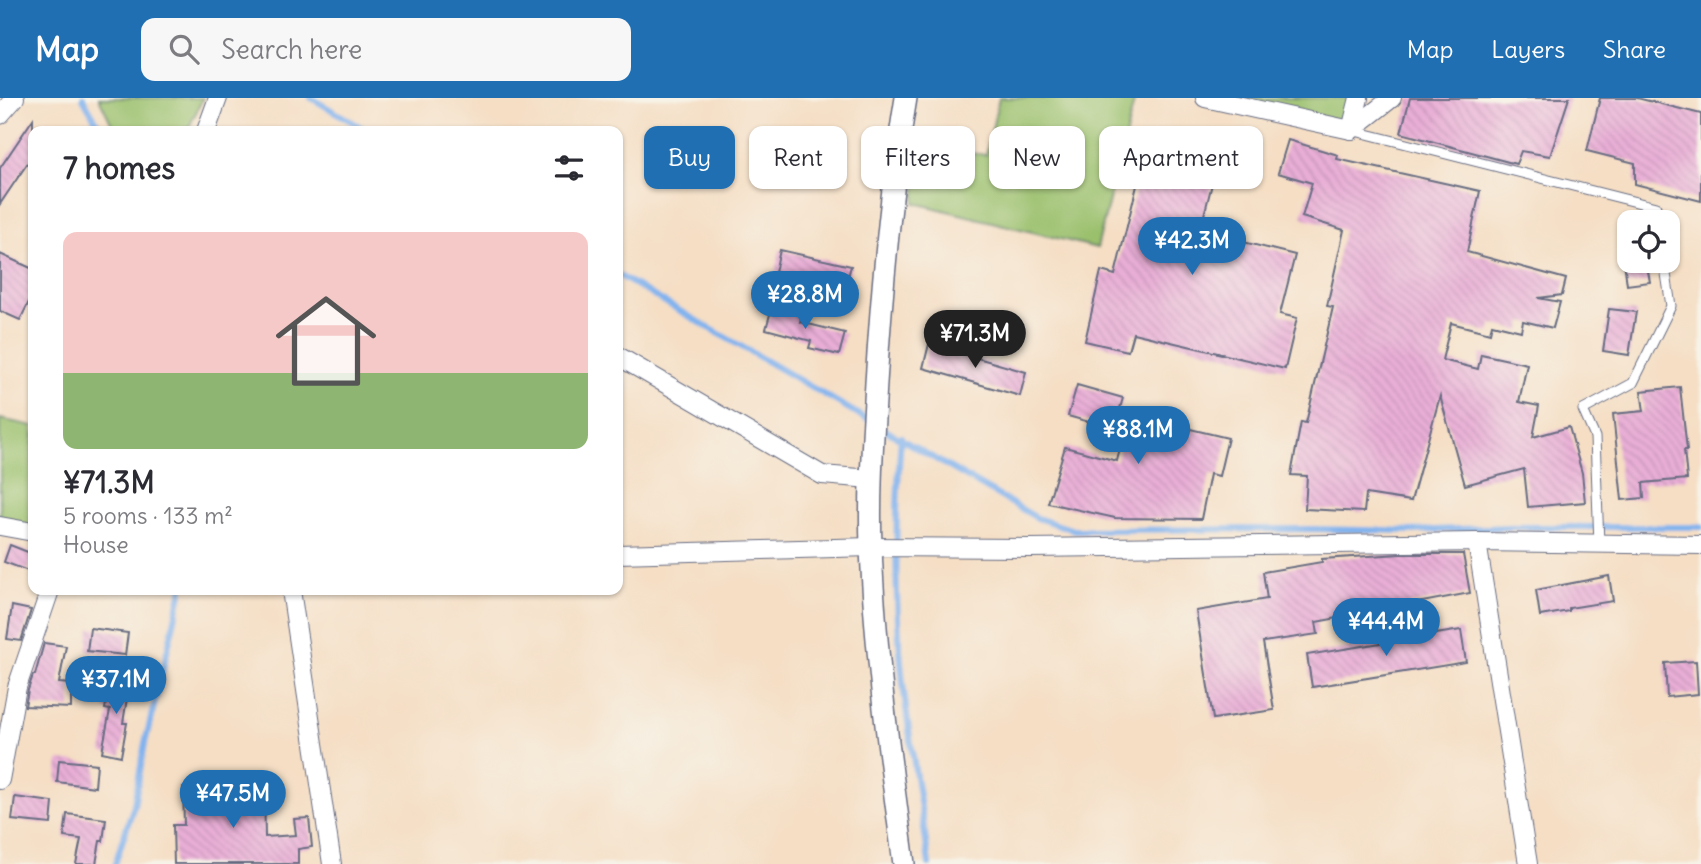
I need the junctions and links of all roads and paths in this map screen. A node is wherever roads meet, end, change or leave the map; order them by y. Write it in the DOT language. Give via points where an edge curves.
graph roads {
  1 [pos="15,98"];
  2 [pos="218,98"];
  3 [pos="906,98"];
  4 [pos="1205,98"];
  5 [pos="1359,98"];
  6 [pos="1392,98"];
  7 [pos="0,115"];
  8 [pos="208,126"];
  9 [pos="1351,131"];
  10 [pos="1656,210"];
  11 [pos="1666,273"];
  12 [pos="623,359"];
  13 [pos="870,479"];
  14 [pos="0,526"];
  15 [pos="28,531"];
  16 [pos="1477,542"];
  17 [pos="1599,544"];
  18 [pos="1701,545"];
  19 [pos="871,547"];
  20 [pos="623,554"];
  21 [pos="48,595"];
  22 [pos="292,595"];
  23 [pos="0,780"];
  24 [pos="332,864"];
  25 [pos="904,864"];
  26 [pos="1528,864"];
  1 -- 7 [label="street"];
  2 -- 8 [label="street"];
  3 -- 13 [label="street" via="882,281"];
  4 -- 9 [label="street"];
  5 -- 9 [label="street"];
  6 -- 9 [label="street"];
  9 -- 10 [label="lane"];
  11 -- 17 [label="lane" via="1671,306 1633,383 1583,410 1595,437"];
  12 -- 13 [label="street" via="822,475"];
  13 -- 19 [label="street"];
  14 -- 15 [label="street"];
  16 -- 17 [label="street"];
  16 -- 19 [label="street"];
  16 -- 26 [label="street"];
  17 -- 18 [label="street"];
  19 -- 20 [label="street"];
  19 -- 25 [label="street" via="880,677"];
  21 -- 23 [label="street" via="17,687"];
  22 -- 24 [label="street"];
}
